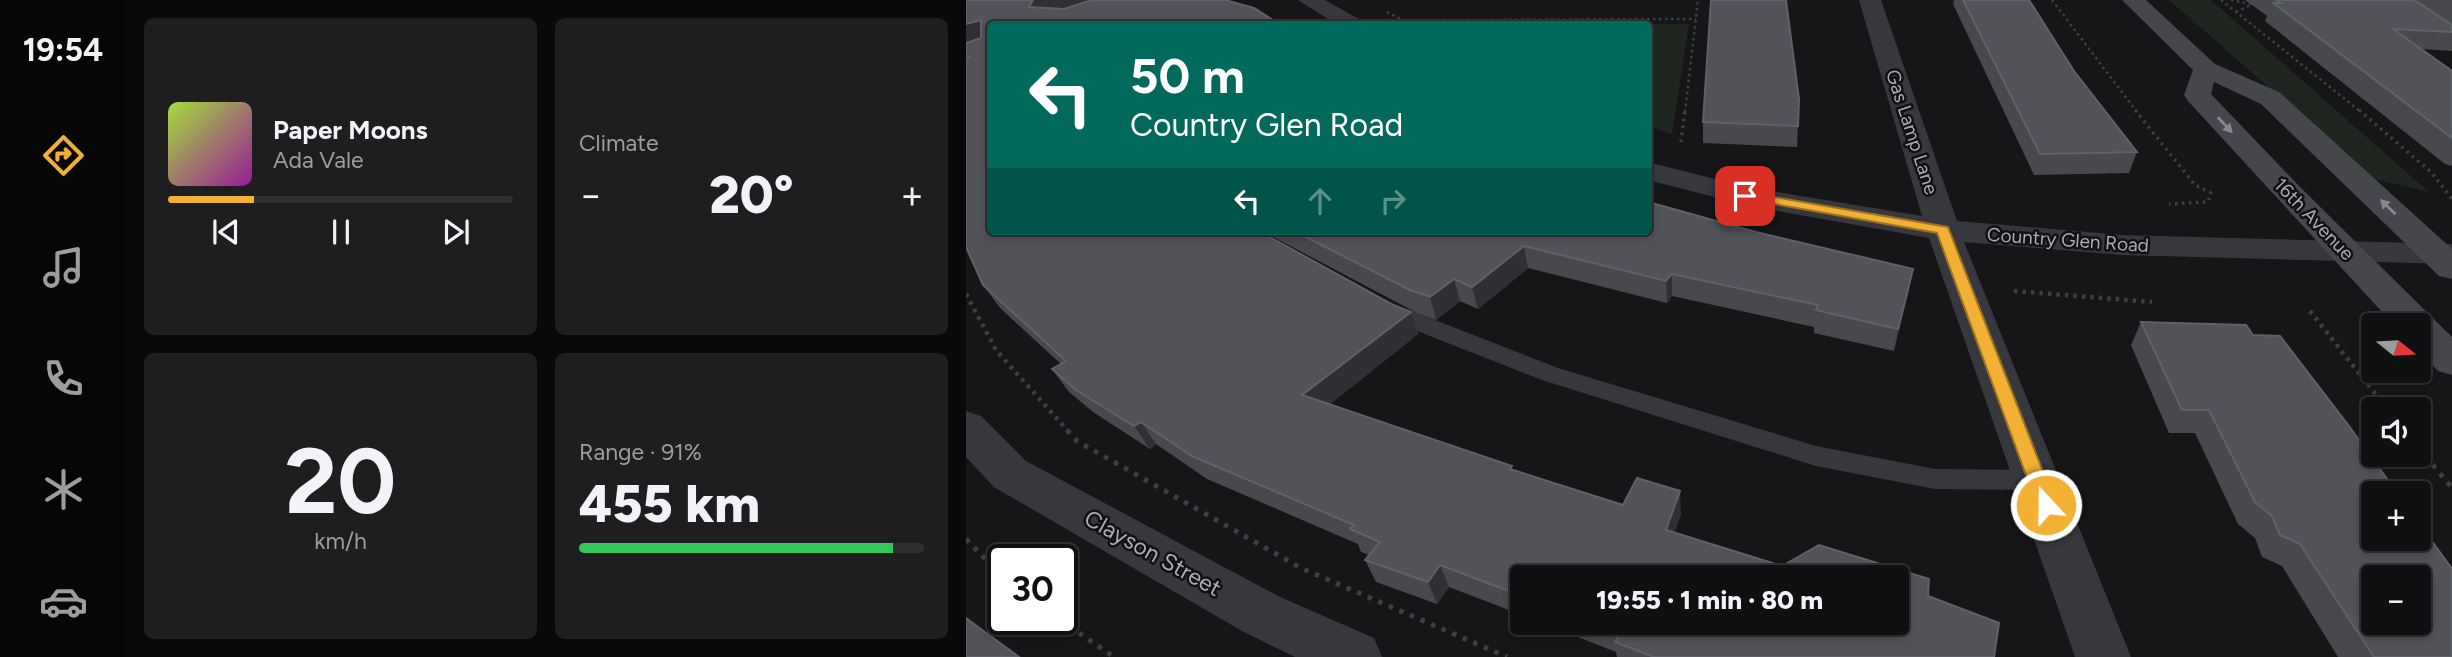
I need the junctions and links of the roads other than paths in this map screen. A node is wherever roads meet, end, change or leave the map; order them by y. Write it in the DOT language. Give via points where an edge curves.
graph roads {
  1 [pos="1309,0"];
  2 [pos="1870,0"];
  3 [pos="2133,0"];
  4 [pos="1346,21"];
  5 [pos="2206,69"];
  6 [pos="1662,175"];
  7 [pos="1943,230"];
  8 [pos="2346,251"];
  9 [pos="2447,259"];
  10 [pos="1374,301"];
  11 [pos="2452,361"];
  12 [pos="966,428"];
  13 [pos="2037,480"];
  14 [pos="1354,657"];
  15 [pos="2103,657"];
  1 -- 4 [label="street"];
  2 -- 7 [label="street, Gas Lamp Lane"];
  3 -- 5 [label="main road"];
  5 -- 8 [label="main road, 16th Avenue, one-way" via="2197,95"];
  9 -- 5 [label="main road, one-way" via="2270,98"];
  6 -- 7 [label="street, Country Glen Road" via="1745,196"];
  7 -- 8 [label="street, Country Glen Road" via="2122,245"];
  7 -- 13 [label="street, Gas Lamp Lane"];
  8 -- 9 [label="street, Country Glen Road"];
  8 -- 11 [label="main road, 16th Avenue"];
  10 -- 13 [label="lane" via="1409,320 1550,374 1816,456 1935,479"];
  12 -- 14 [label="street, Clayson Street" via="1010,474 1261,614"];
  13 -- 15 [label="street, Gas Lamp Lane"];
}
